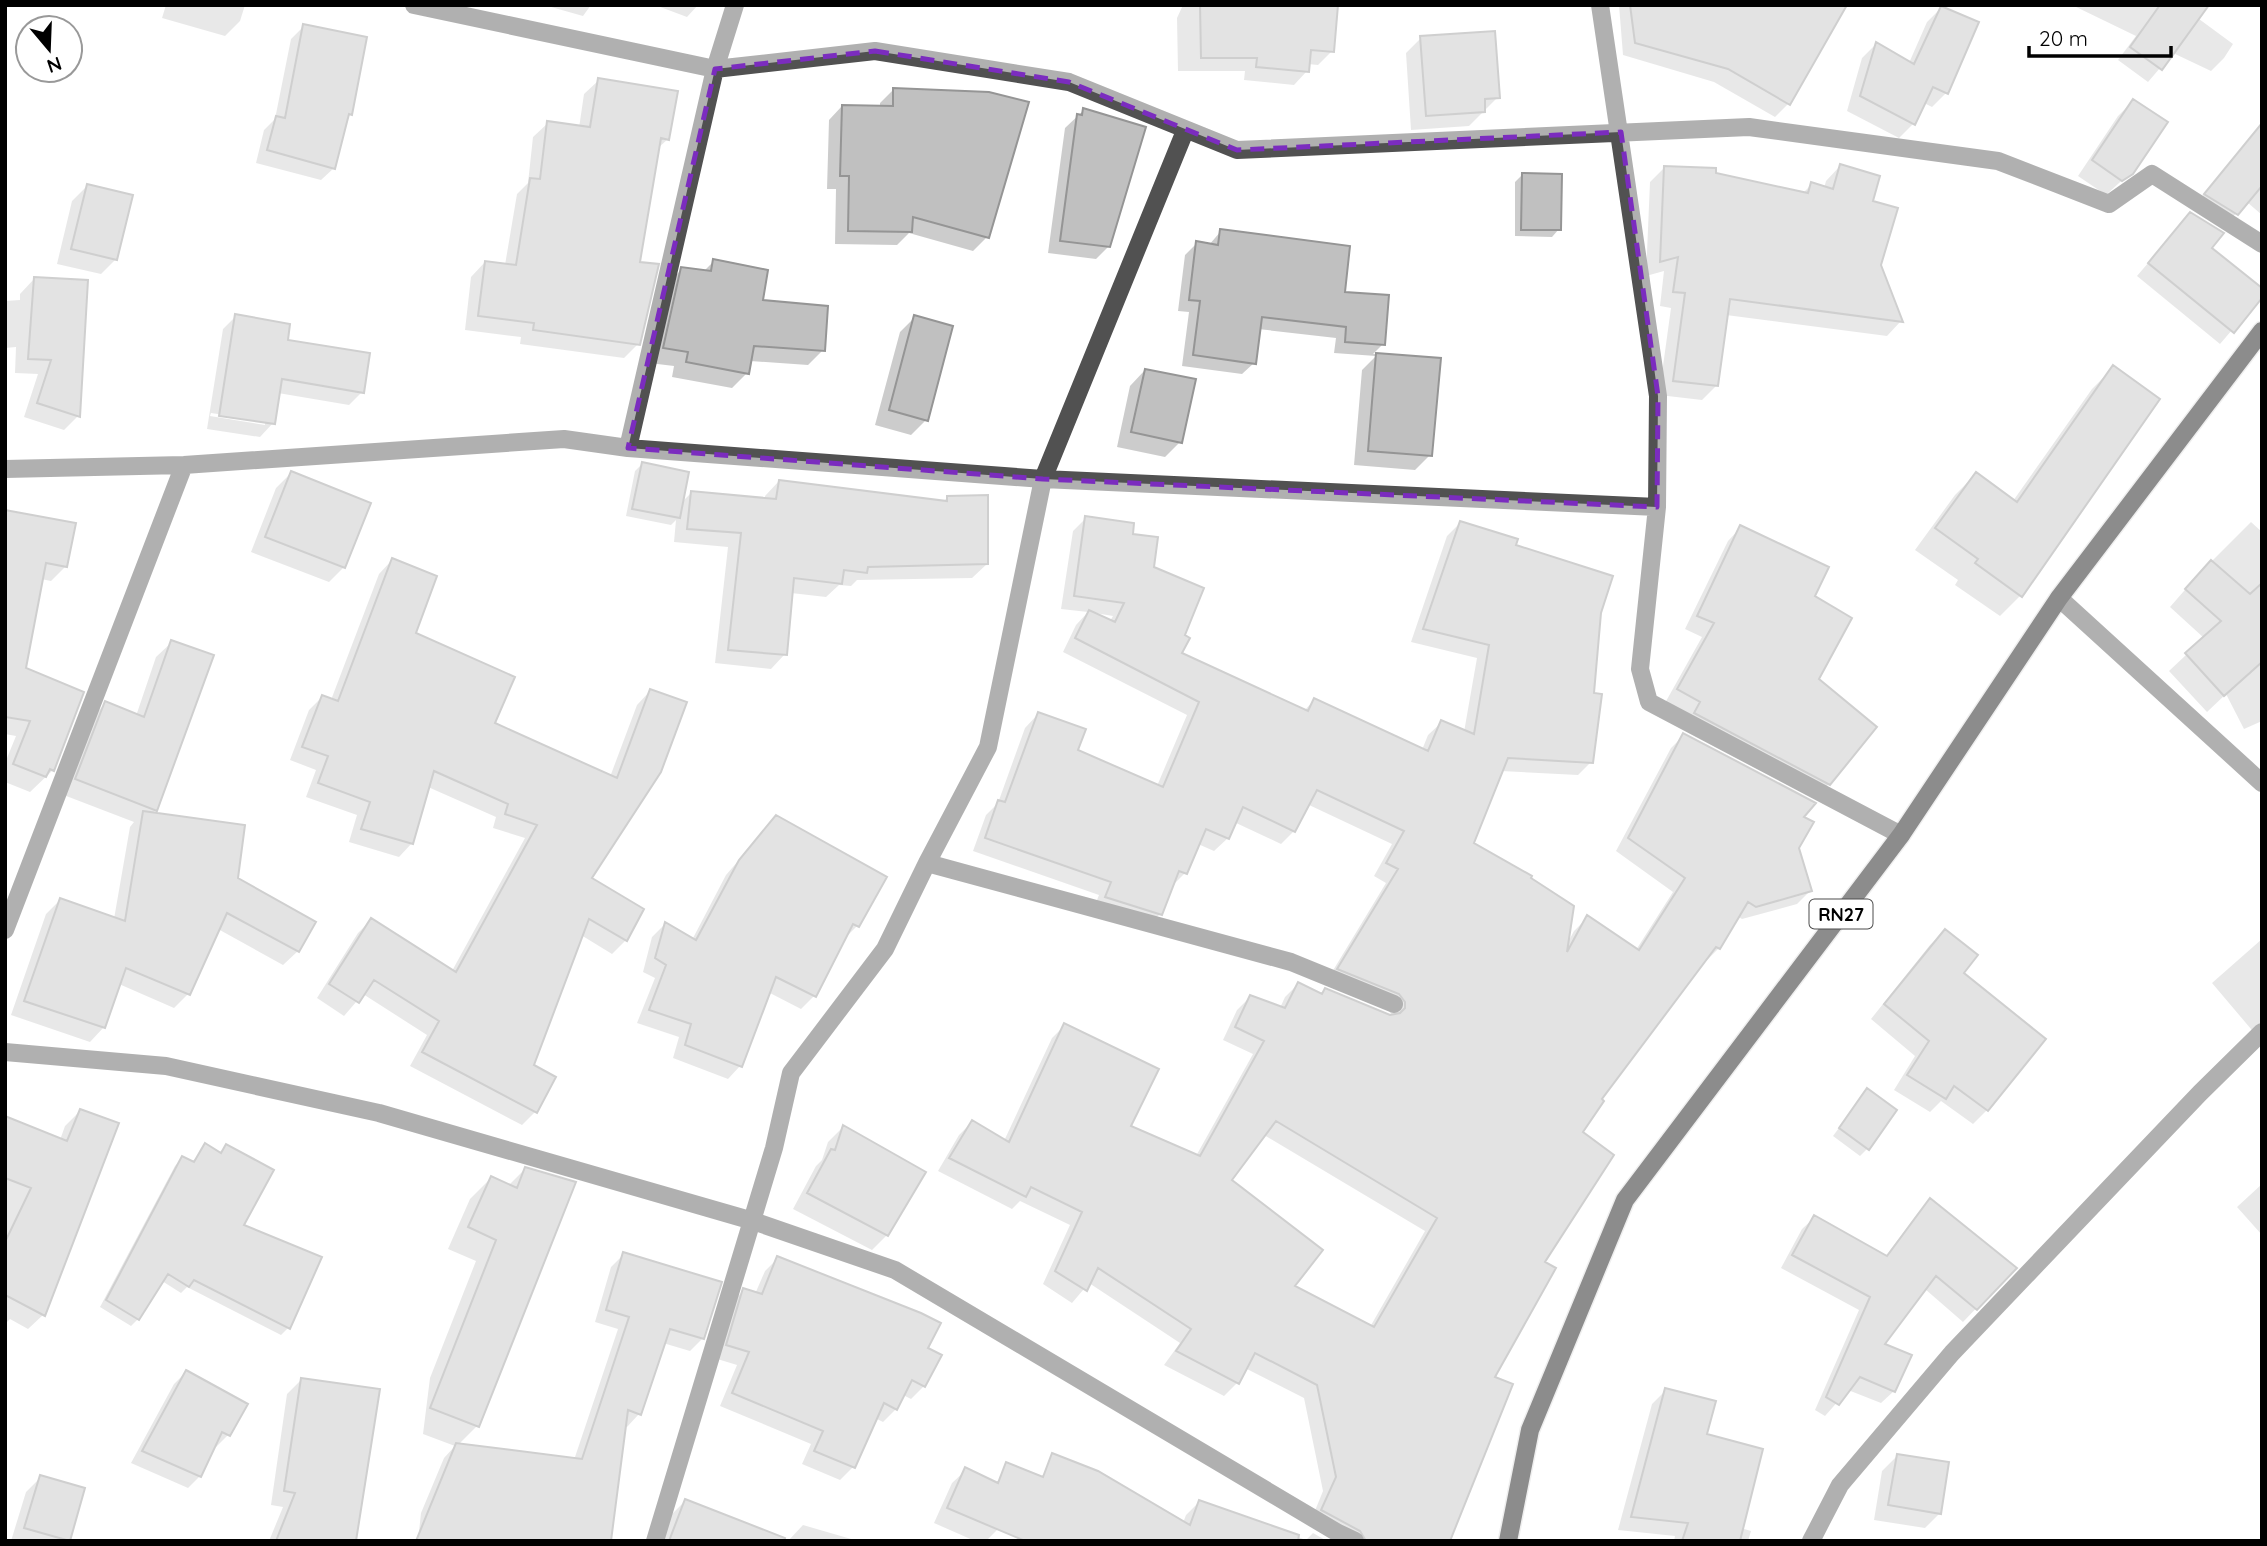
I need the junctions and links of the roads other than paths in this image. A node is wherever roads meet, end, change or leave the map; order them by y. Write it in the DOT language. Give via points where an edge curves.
graph roads {
  1 [pos="414,5"];
  2 [pos="735,5"];
  3 [pos="1600,5"];
  4 [pos="715,69"];
  5 [pos="1185,131"];
  6 [pos="1621,132"];
  7 [pos="2262,244"];
  8 [pos="2262,331"];
  9 [pos="628,448"];
  10 [pos="184,465"];
  11 [pos="5,468"];
  12 [pos="1043,479"];
  13 [pos="1657,507"];
  14 [pos="2059,598"];
  15 [pos="2262,783"];
  16 [pos="1901,835"];
  17 [pos="927,863"];
  18 [pos="5,930"];
  19 [pos="1395,1004"];
  20 [pos="2262,1032"];
  21 [pos="5,1052"];
  22 [pos="753,1221"];
  23 [pos="655,1541"];
  24 [pos="1355,1541"];
  25 [pos="1508,1541"];
  26 [pos="1811,1541"];
  1 -- 4 [label="street"];
  2 -- 4 [label="street"];
  3 -- 6 [label="street"];
  4 -- 5 [label="street" via="875,51 1069,82"];
  4 -- 9 [label="street"];
  5 -- 6 [label="street" via="1237,150"];
  5 -- 12 [label="street"];
  6 -- 7 [label="street" via="1749,127 1998,161 2109,204 2152,174"];
  6 -- 13 [label="street" via="1658,396"];
  8 -- 14 [label="main road, RN27"];
  9 -- 10 [label="street" via="564,439"];
  9 -- 12 [label="street"];
  10 -- 11 [label="street"];
  10 -- 18 [label="street"];
  12 -- 13 [label="street"];
  12 -- 17 [label="street" via="988,747"];
  13 -- 16 [label="street" via="1640,669 1648,702"];
  14 -- 15 [label="street"];
  14 -- 16 [label="main road, RN27"];
  16 -- 25 [label="main road, RN27" via="1625,1200 1530,1430"];
  17 -- 19 [label="street" via="1291,962"];
  17 -- 22 [label="street" via="885,949 791,1073"];
  20 -- 26 [label="street" via="1952,1353 1840,1485"];
  21 -- 22 [label="street" via="166,1066 379,1113"];
  22 -- 23 [label="street"];
  22 -- 24 [label="street" via="895,1270"];
}
